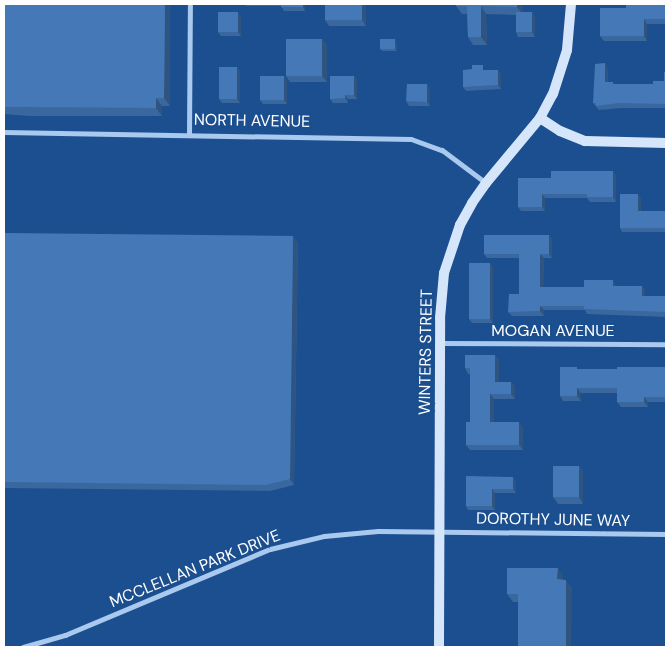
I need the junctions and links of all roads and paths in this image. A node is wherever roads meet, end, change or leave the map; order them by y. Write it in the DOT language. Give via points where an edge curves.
graph roads {
  1 [pos="190,4"];
  2 [pos="571,4"];
  3 [pos="540,118"];
  4 [pos="4,132"];
  5 [pos="189,135"];
  6 [pos="666,143"];
  7 [pos="486,182"];
  8 [pos="440,342"];
  9 [pos="666,344"];
  10 [pos="440,532"];
  11 [pos="666,534"];
  12 [pos="23,647"];
  13 [pos="439,647"];
  1 -- 5 [label="street"];
  2 -- 3 [label="main road, WINTERS STREET" via="563,66"];
  3 -- 6 [label="main road" via="585,141"];
  3 -- 7 [label="main road, WINTERS STREET"];
  4 -- 5 [label="street, NORTH AVENUE"];
  5 -- 7 [label="street, NORTH AVENUE" via="411,139 442,150"];
  7 -- 8 [label="main road, WINTERS STREET" via="460,226 452,247 441,292"];
  8 -- 9 [label="street, MOGAN AVENUE"];
  8 -- 10 [label="main road, WINTERS STREET"];
  10 -- 11 [label="street, DOROTHY JUNE WAY"];
  10 -- 12 [label="street, MCCLELLAN PARK DRIVE" via="378,531 324,536 270,550 65,636"];
  10 -- 13 [label="main road, WINTERS STREET"];
}
